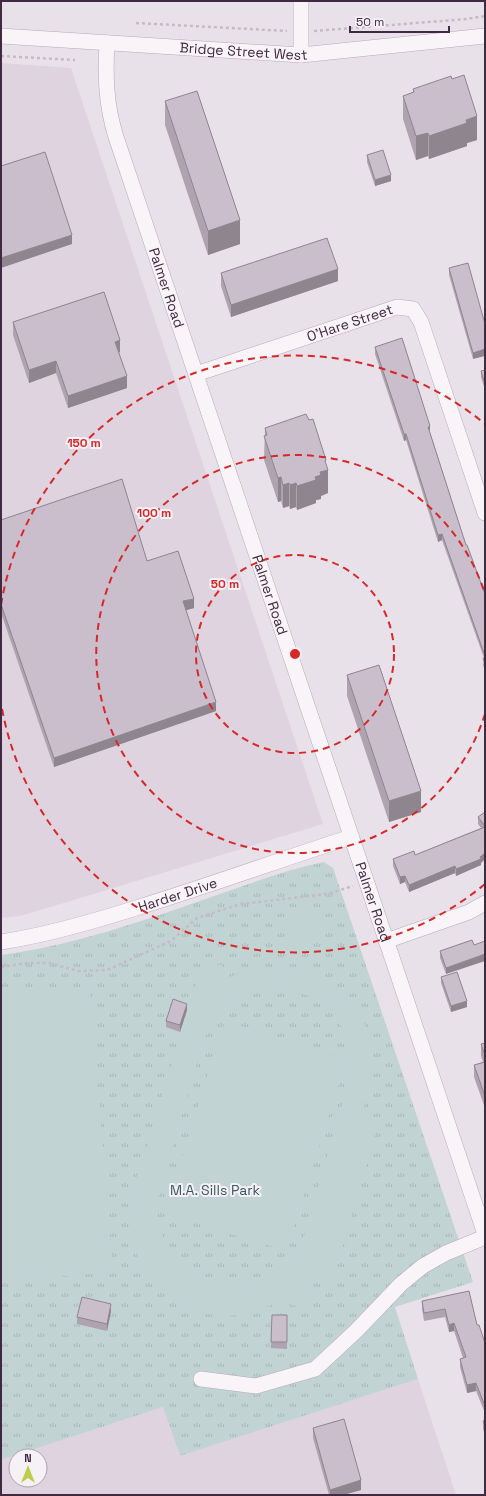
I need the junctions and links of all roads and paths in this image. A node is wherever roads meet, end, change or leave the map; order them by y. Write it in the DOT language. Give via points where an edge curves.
graph roads {
  1 [pos="301,1"];
  2 [pos="1,36"];
  3 [pos="485,36"];
  4 [pos="107,43"];
  5 [pos="301,55"];
  6 [pos="1,56"];
  7 [pos="75,60"];
  8 [pos="196,374"];
  9 [pos="485,513"];
  10 [pos="351,837"];
  11 [pos="353,886"];
  12 [pos="485,903"];
  13 [pos="386,941"];
  14 [pos="1,942"];
  15 [pos="1,967"];
  16 [pos="485,1235"];
  17 [pos="201,1379"];
  1 -- 5 [label="street"];
  2 -- 4 [label="street, Bridge Street West"];
  3 -- 5 [label="street, Bridge Street West"];
  4 -- 5 [label="street, Bridge Street West"];
  4 -- 8 [label="street, Palmer Road" via="107,100 110,120"];
  6 -- 7 [label="path"];
  8 -- 9 [label="street, O'Hare Street" via="397,307 413,309 421,322"];
  8 -- 10 [label="street, Palmer Road"];
  10 -- 13 [label="street, Palmer Road"];
  10 -- 14 [label="street, Harder Drive" via="91,922"];
  11 -- 15 [label="path" via="327,894 241,904 197,918 171,941 107,970 78,971 49,963"];
  12 -- 13 [label="street" via="469,912"];
  13 -- 16 [label="street, Palmer Road"];
  16 -- 17 [label="street" via="423,1266 401,1284 315,1369 256,1386"];
}
